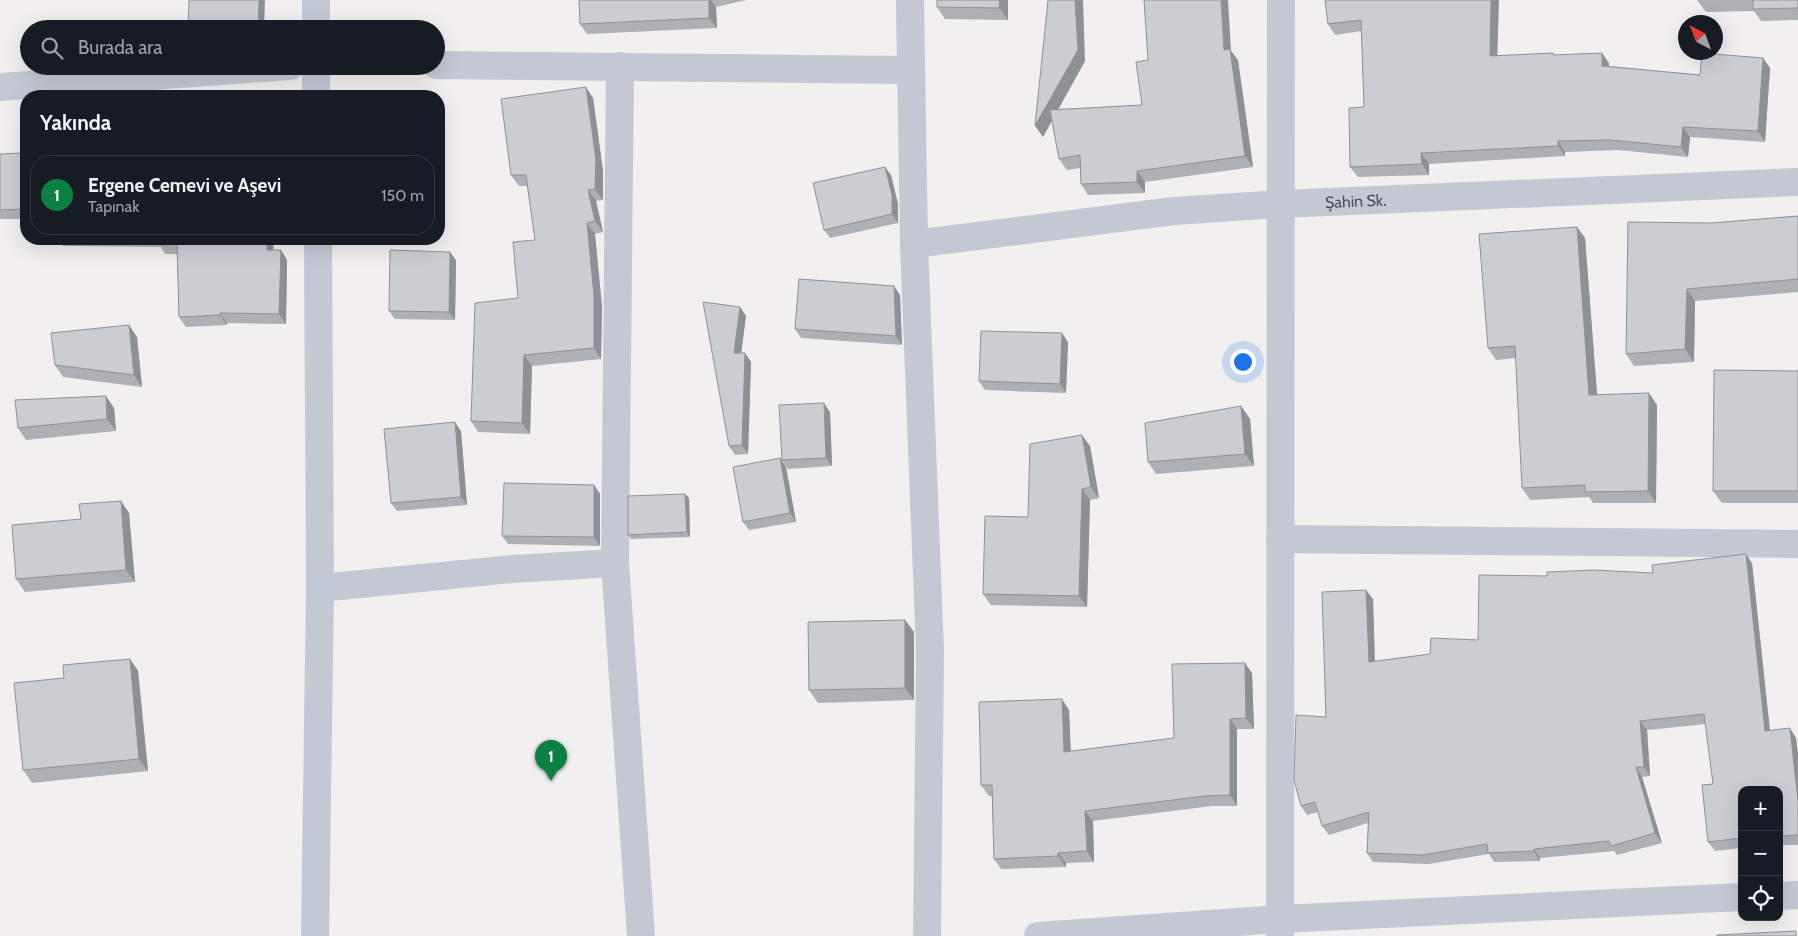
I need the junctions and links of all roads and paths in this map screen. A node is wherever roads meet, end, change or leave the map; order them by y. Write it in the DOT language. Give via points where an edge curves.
graph roads {
  1 [pos="316,0"];
  2 [pos="910,0"];
  3 [pos="1281,0"];
  4 [pos="316,20"];
  5 [pos="445,65"];
  6 [pos="620,66"];
  7 [pos="911,70"];
  8 [pos="166,75"];
  9 [pos="316,75"];
  10 [pos="0,87"];
  11 [pos="316,90"];
  12 [pos="1798,182"];
  13 [pos="1281,204"];
  14 [pos="914,244"];
  15 [pos="318,245"];
  16 [pos="1280,539"];
  17 [pos="1798,544"];
  18 [pos="615,563"];
  19 [pos="320,588"];
  20 [pos="1798,895"];
  21 [pos="1783,896"];
  22 [pos="1738,897"];
  23 [pos="1280,927"];
  24 [pos="315,936"];
  25 [pos="641,936"];
  26 [pos="927,936"];
  27 [pos="1038,936"];
  1 -- 4 [label="street"];
  2 -- 7 [label="street"];
  3 -- 13 [label="street"];
  5 -- 6 [label="street"];
  6 -- 7 [label="street"];
  6 -- 18 [label="street"];
  7 -- 14 [label="street"];
  8 -- 10 [label="street"];
  9 -- 11 [label="street"];
  12 -- 13 [label="street, Şahin Sk."];
  13 -- 14 [label="street, Şahin Sk." via="1174,211"];
  13 -- 16 [label="street"];
  14 -- 26 [label="street" via="930,651"];
  15 -- 19 [label="street"];
  16 -- 17 [label="street"];
  16 -- 23 [label="street"];
  18 -- 19 [label="street" via="512,569"];
  18 -- 25 [label="street"];
  19 -- 24 [label="street"];
  20 -- 21 [label="street"];
  22 -- 23 [label="street"];
  23 -- 27 [label="street"];
}
